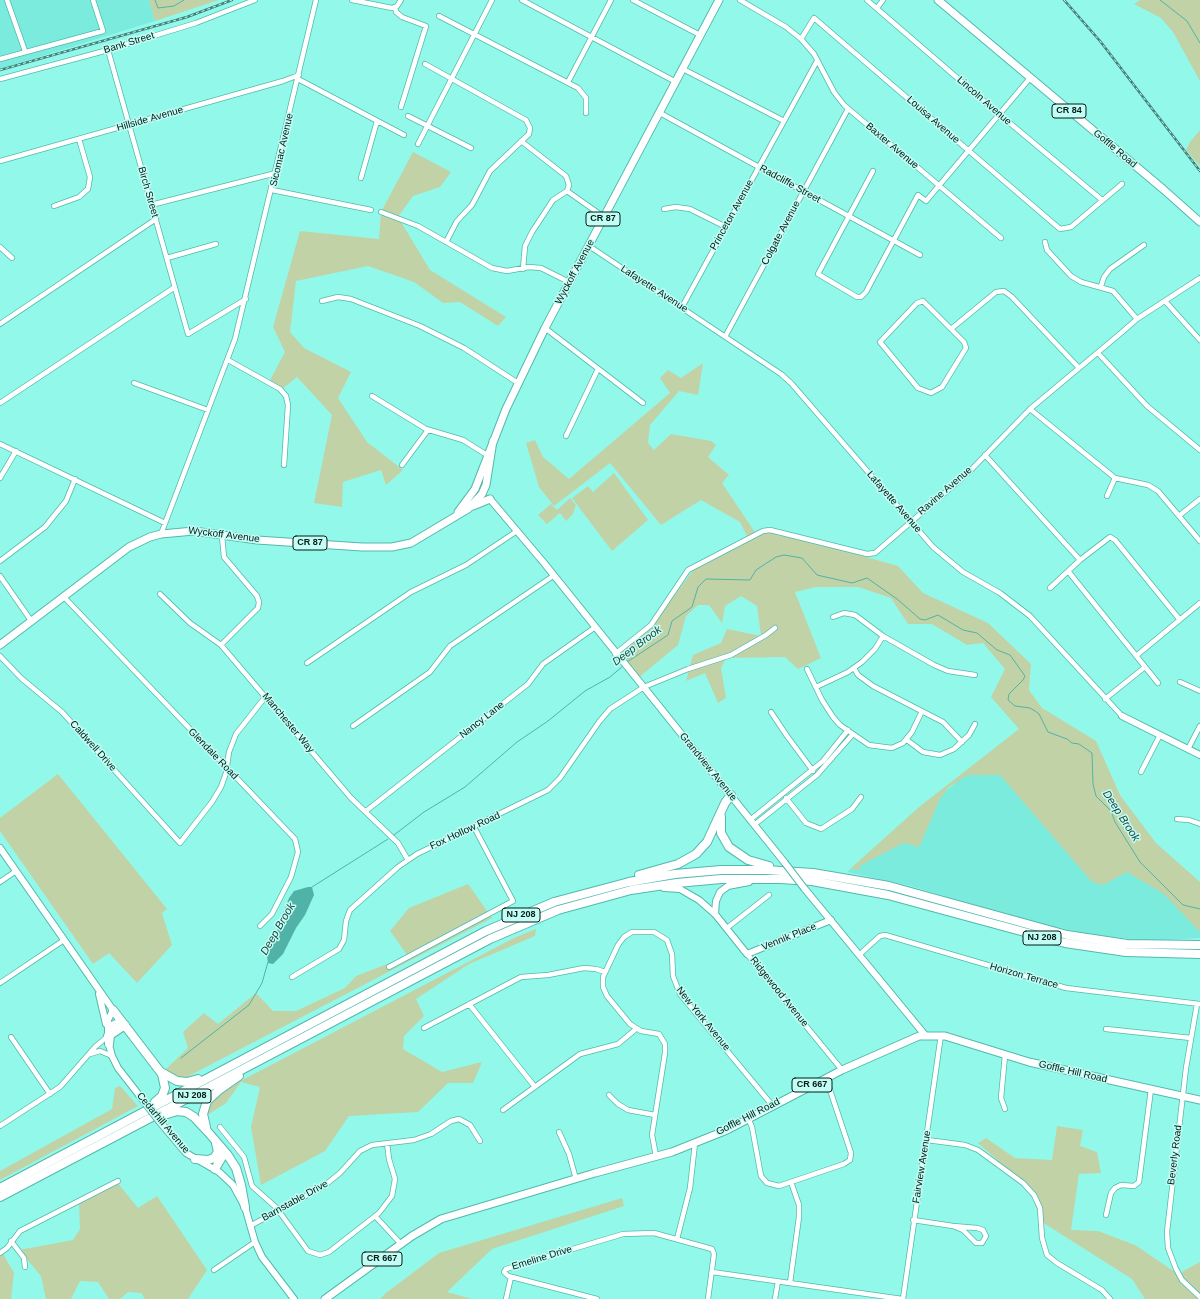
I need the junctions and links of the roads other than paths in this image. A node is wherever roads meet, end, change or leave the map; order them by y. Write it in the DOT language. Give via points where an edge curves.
graph roads {
  1 [pos="7,0"];
  2 [pos="93,0"];
  3 [pos="255,0"];
  4 [pos="316,0"];
  5 [pos="352,0"];
  6 [pos="400,0"];
  7 [pos="492,0"];
  8 [pos="522,0"];
  9 [pos="611,0"];
  10 [pos="634,0"];
  11 [pos="719,0"];
  12 [pos="740,0"];
  13 [pos="867,0"];
  14 [pos="883,0"];
  15 [pos="938,0"];
  16 [pos="395,7"];
  17 [pos="877,8"];
  18 [pos="439,16"];
  19 [pos="475,34"];
  20 [pos="700,35"];
  21 [pos="592,37"];
  22 [pos="801,39"];
  23 [pos="108,50"];
  24 [pos="25,51"];
  25 [pos="0,58"];
  26 [pos="817,61"];
  27 [pos="425,64"];
  28 [pos="683,69"];
  29 [pos="299,77"];
  30 [pos="1030,78"];
  31 [pos="0,79"];
  32 [pos="452,79"];
  33 [pos="568,82"];
  34 [pos="676,82"];
  35 [pos="401,107"];
  36 [pos="848,109"];
  37 [pos="586,113"];
  38 [pos="660,113"];
  39 [pos="999,114"];
  40 [pos="408,116"];
  41 [pos="377,121"];
  42 [pos="784,121"];
  43 [pos="128,125"];
  44 [pos="428,126"];
  45 [pos="404,135"];
  46 [pos="79,139"];
  47 [pos="521,141"];
  48 [pos="418,144"];
  49 [pos="471,148"];
  50 [pos="969,150"];
  51 [pos="0,162"];
  52 [pos="759,167"];
  53 [pos="873,171"];
  54 [pos="276,173"];
  55 [pos="361,178"];
  56 [pos="1122,184"];
  57 [pos="939,186"];
  58 [pos="272,190"];
  59 [pos="567,191"];
  60 [pos="804,191"];
  61 [pos="1102,200"];
  62 [pos="151,205"];
  63 [pos="54,206"];
  64 [pos="664,209"];
  65 [pos="371,210"];
  66 [pos="381,212"];
  67 [pos="849,216"];
  68 [pos="604,217"];
  69 [pos="156,219"];
  70 [pos="1200,222"];
  71 [pos="726,227"];
  72 [pos="1001,238"];
  73 [pos="894,240"];
  74 [pos="446,242"];
  75 [pos="1045,242"];
  76 [pos="216,244"];
  77 [pos="1144,245"];
  78 [pos="589,246"];
  79 [pos="0,247"];
  80 [pos="920,254"];
  81 [pos="12,258"];
  82 [pos="167,258"];
  83 [pos="523,269"];
  84 [pos="1200,278"];
  85 [pos="569,282"];
  86 [pos="1101,286"];
  87 [pos="175,287"];
  88 [pos="246,299"];
  89 [pos="322,301"];
  90 [pos="1165,301"];
  91 [pos="682,307"];
  92 [pos="1137,319"];
  93 [pos="0,324"];
  94 [pos="545,328"];
  95 [pos="951,328"];
  96 [pos="726,335"];
  97 [pos="1200,340"];
  98 [pos="1098,353"];
  99 [pos="228,360"];
  100 [pos="1079,368"];
  101 [pos="598,369"];
  102 [pos="134,383"];
  103 [pos="518,383"];
  104 [pos="372,396"];
  105 [pos="0,403"];
  106 [pos="643,403"];
  107 [pos="1030,409"];
  108 [pos="208,410"];
  109 [pos="428,430"];
  110 [pos="566,436"];
  111 [pos="493,441"];
  112 [pos="0,444"];
  113 [pos="1200,450"];
  114 [pos="16,451"];
  115 [pos="487,455"];
  116 [pos="985,455"];
  117 [pos="284,465"];
  118 [pos="402,465"];
  119 [pos="0,478"];
  120 [pos="1115,478"];
  121 [pos="75,479"];
  122 [pos="475,489"];
  123 [pos="482,494"];
  124 [pos="1107,496"];
  125 [pos="490,499"];
  126 [pos="1200,499"];
  127 [pos="468,509"];
  128 [pos="1180,515"];
  129 [pos="452,519"];
  130 [pos="910,522"];
  131 [pos="165,523"];
  132 [pos="517,531"];
  133 [pos="161,534"];
  134 [pos="222,536"];
  135 [pos="1200,541"];
  136 [pos="1080,560"];
  137 [pos="0,561"];
  138 [pos="1068,571"];
  139 [pos="0,576"];
  140 [pos="553,576"];
  141 [pos="1050,588"];
  142 [pos="160,594"];
  143 [pos="64,597"];
  144 [pos="1200,603"];
  145 [pos="833,617"];
  146 [pos="1180,620"];
  147 [pos="32,622"];
  148 [pos="594,628"];
  149 [pos="775,628"];
  150 [pos="883,636"];
  151 [pos="0,645"];
  152 [pos="221,645"];
  153 [pos="616,654"];
  154 [pos="0,656"];
  155 [pos="1136,656"];
  156 [pos="307,663"];
  157 [pos="1145,667"];
  158 [pos="854,668"];
  159 [pos="807,669"];
  160 [pos="975,675"];
  161 [pos="1180,682"];
  162 [pos="1158,683"];
  163 [pos="644,687"];
  164 [pos="816,687"];
  165 [pos="1200,691"];
  166 [pos="266,696"];
  167 [pos="1105,699"];
  168 [pos="922,711"];
  169 [pos="771,712"];
  170 [pos="1122,716"];
  171 [pos="975,724"];
  172 [pos="353,726"];
  173 [pos="1200,726"];
  174 [pos="848,730"];
  175 [pos="853,734"];
  176 [pos="1160,735"];
  177 [pos="907,740"];
  178 [pos="962,742"];
  179 [pos="1188,749"];
  180 [pos="1200,755"];
  181 [pos="227,768"];
  182 [pos="812,770"];
  183 [pos="1141,772"];
  184 [pos="817,775"];
  185 [pos="783,793"];
  186 [pos="731,795"];
  187 [pos="861,797"];
  188 [pos="787,799"];
  189 [pos="366,810"];
  190 [pos="1177,819"];
  191 [pos="752,822"];
  192 [pos="1200,824"];
  193 [pos="474,827"];
  194 [pos="0,848"];
  195 [pos="408,860"];
  196 [pos="16,871"];
  197 [pos="798,871"];
  198 [pos="796,880"];
  199 [pos="0,882"];
  200 [pos="585,893"];
  201 [pos="616,894"];
  202 [pos="769,895"];
  203 [pos="715,914"];
  204 [pos="830,920"];
  205 [pos="260,926"];
  206 [pos="727,928"];
  207 [pos="64,940"];
  208 [pos="1200,945"];
  209 [pos="747,954"];
  210 [pos="1200,954"];
  211 [pos="859,955"];
  212 [pos="389,967"];
  213 [pos="605,972"];
  214 [pos="292,977"];
  215 [pos="92,981"];
  216 [pos="0,983"];
  217 [pos="469,1004"];
  218 [pos="1199,1004"];
  219 [pos="113,1010"];
  220 [pos="124,1025"];
  221 [pos="424,1028"];
  222 [pos="636,1029"];
  223 [pos="1106,1030"];
  224 [pos="925,1035"];
  225 [pos="941,1035"];
  226 [pos="11,1037"];
  227 [pos="1191,1038"];
  228 [pos="108,1040"];
  229 [pos="290,1044"];
  230 [pos="90,1054"];
  231 [pos="1005,1055"];
  232 [pos="112,1056"];
  233 [pos="242,1059"];
  234 [pos="159,1070"];
  235 [pos="842,1070"];
  236 [pos="826,1078"];
  237 [pos="535,1087"];
  238 [pos="1151,1089"];
  239 [pos="50,1094"];
  240 [pos="609,1095"];
  241 [pos="1182,1096"];
  242 [pos="1200,1100"];
  243 [pos="772,1105"];
  244 [pos="1004,1109"];
  245 [pos="503,1110"];
  246 [pos="655,1115"];
  247 [pos="748,1118"];
  248 [pos="120,1124"];
  249 [pos="0,1126"];
  250 [pos="220,1127"];
  251 [pos="208,1132"];
  252 [pos="559,1132"];
  253 [pos="480,1140"];
  254 [pos="927,1140"];
  255 [pos="216,1142"];
  256 [pos="387,1143"];
  257 [pos="695,1143"];
  258 [pos="93,1148"];
  259 [pos="224,1150"];
  260 [pos="656,1156"];
  261 [pos="195,1159"];
  262 [pos="217,1171"];
  263 [pos="576,1179"];
  264 [pos="118,1181"];
  265 [pos="791,1182"];
  266 [pos="0,1188"];
  267 [pos="0,1197"];
  268 [pos="245,1207"];
  269 [pos="278,1210"];
  270 [pos="1106,1215"];
  271 [pos="375,1216"];
  272 [pos="913,1220"];
  273 [pos="250,1226"];
  274 [pos="953,1226"];
  275 [pos="677,1239"];
  276 [pos="11,1241"];
  277 [pos="255,1242"];
  278 [pos="401,1244"];
  279 [pos="0,1253"];
  280 [pos="25,1267"];
  281 [pos="214,1270"];
  282 [pos="712,1272"];
  283 [pos="512,1277"];
  284 [pos="778,1281"];
  285 [pos="790,1283"];
  286 [pos="1200,1297"];
  287 [pos="294,1299"];
  288 [pos="325,1299"];
  289 [pos="506,1299"];
  290 [pos="597,1299"];
  291 [pos="708,1299"];
  292 [pos="775,1299"];
  293 [pos="902,1299"];
  294 [pos="1110,1299"];
  1 -- 24 [label="street"];
  2 -- 24 [label="street" via="103,31"];
  3 -- 23 [label="street, Bank Street" via="196,23"];
  4 -- 29 [label="street, Sicomac Avenue"];
  5 -- 16 [label="street"];
  6 -- 16 [label="street"];
  7 -- 19 [label="street"];
  8 -- 21 [label="street"];
  9 -- 21 [label="street"];
  10 -- 20 [label="street"];
  11 -- 20 [label="main road, Wyckoff Avenue / CR 87"];
  12 -- 22 [label="street, Baxter Avenue" via="786,27"];
  13 -- 17 [label="street, Lincoln Avenue"];
  14 -- 17 [label="street"];
  15 -- 30 [label="main road, Goffle Road / CR 84"];
  16 -- 35 [label="street" via="396,12 402,17 426,26"];
  17 -- 39 [label="street, Lincoln Avenue"];
  18 -- 19 [label="street"];
  19 -- 32 [label="street"];
  19 -- 33 [label="street"];
  20 -- 28 [label="main road, Wyckoff Avenue / CR 87"];
  21 -- 33 [label="street"];
  21 -- 34 [label="street"];
  22 -- 26 [label="street, Baxter Avenue"];
  22 -- 50 [label="street, Louisa Avenue" via="814,18"];
  23 -- 31 [label="street, Bank Street"];
  23 -- 43 [label="street, Birch Street"];
  24 -- 25 [label="street"];
  26 -- 36 [label="street, Baxter Avenue" via="834,92"];
  26 -- 42 [label="street, Princeton Avenue"];
  27 -- 32 [label="street"];
  28 -- 34 [label="main road, Wyckoff Avenue / CR 87"];
  28 -- 42 [label="street"];
  29 -- 41 [label="street"];
  29 -- 43 [label="street, Hillside Avenue"];
  29 -- 54 [label="street, Sicomac Avenue"];
  30 -- 39 [label="street"];
  30 -- 70 [label="main road, Goffle Road / CR 84"];
  32 -- 44 [label="street"];
  32 -- 47 [label="street" via="526,120 530,125 530,132"];
  33 -- 37 [label="street" via="585,95"];
  34 -- 38 [label="main road, Wyckoff Avenue / CR 87"];
  36 -- 57 [label="street, Baxter Avenue"];
  36 -- 60 [label="street, Colgate Avenue"];
  38 -- 52 [label="street, Radcliffe Street"];
  38 -- 68 [label="main road, Wyckoff Avenue / CR 87"];
  39 -- 50 [label="street"];
  39 -- 61 [label="street, Lincoln Avenue"];
  40 -- 44 [label="street"];
  41 -- 45 [label="street"];
  41 -- 55 [label="street"];
  42 -- 52 [label="street, Princeton Avenue"];
  43 -- 46 [label="street, Hillside Avenue"];
  43 -- 62 [label="street, Birch Street"];
  44 -- 48 [label="street"];
  44 -- 49 [label="street"];
  46 -- 51 [label="street, Hillside Avenue"];
  46 -- 63 [label="street" via="90,177 88,189 79,198"];
  47 -- 59 [label="street" via="566,176 569,185"];
  47 -- 74 [label="street" via="490,171 472,205 458,221"];
  50 -- 57 [label="street"];
  50 -- 61 [label="street, Louisa Avenue" via="1057,227 1064,229 1073,226"];
  52 -- 60 [label="street, Radcliffe Street"];
  52 -- 71 [label="street, Princeton Avenue"];
  53 -- 67 [label="street"];
  54 -- 58 [label="street, Sicomac Avenue"];
  54 -- 62 [label="street"];
  56 -- 61 [label="street"];
  57 -- 72 [label="street, Baxter Avenue"];
  57 -- 73 [label="street" via="926,200 918,195"];
  58 -- 65 [label="street"];
  58 -- 88 [label="street, Sicomac Avenue"];
  59 -- 68 [label="street"];
  59 -- 83 [label="street" via="553,200 532,232 525,246"];
  60 -- 67 [label="street, Radcliffe Street"];
  60 -- 96 [label="street, Colgate Avenue"];
  62 -- 69 [label="street, Birch Street"];
  64 -- 71 [label="street" via="690,209"];
  66 -- 74 [label="street" via="406,220"];
  67 -- 73 [label="street, Radcliffe Street"];
  67 -- 73 [label="street" via="818,274 821,278 861,297"];
  68 -- 78 [label="main road, Wyckoff Avenue / CR 87"];
  69 -- 82 [label="street, Birch Street"];
  69 -- 93 [label="street"];
  71 -- 91 [label="street, Princeton Avenue"];
  73 -- 80 [label="street, Radcliffe Street"];
  74 -- 83 [label="street" via="492,268 508,271"];
  75 -- 86 [label="street" via="1051,256 1071,276 1081,282"];
  76 -- 82 [label="street"];
  77 -- 86 [label="street" via="1110,269 1104,276"];
  78 -- 85 [label="main road, Wyckoff Avenue / CR 87"];
  78 -- 91 [label="street, Lafayette Avenue"];
  79 -- 81 [label="street"];
  82 -- 87 [label="street, Birch Street"];
  83 -- 85 [label="street" via="541,268"];
  84 -- 90 [label="street, Ravine Avenue"];
  85 -- 94 [label="main road, Wyckoff Avenue / CR 87"];
  86 -- 92 [label="street" via="1117,295"];
  87 -- 88 [label="street, Birch Street" via="188,334"];
  87 -- 105 [label="street"];
  88 -- 99 [label="street, Sicomac Avenue"];
  89 -- 103 [label="street" via="338,297 351,299 434,332"];
  90 -- 92 [label="street, Ravine Avenue"];
  90 -- 97 [label="street"];
  91 -- 96 [label="street, Lafayette Avenue"];
  92 -- 98 [label="street, Ravine Avenue"];
  94 -- 101 [label="street"];
  94 -- 103 [label="main road, Wyckoff Avenue / CR 87"];
  95 -- 95 [label="street" via="964,342 965,351 942,388 935,392 926,392 918,388 880,344 880,340 920,301 926,302"];
  95 -- 100 [label="street" via="996,292 1004,291"];
  96 -- 130 [label="street, Lafayette Avenue" via="770,365 791,383"];
  98 -- 100 [label="street, Ravine Avenue"];
  98 -- 113 [label="street" via="1147,406"];
  99 -- 108 [label="street, Sicomac Avenue"];
  99 -- 117 [label="street" via="280,389 286,396 288,405"];
  100 -- 107 [label="street, Ravine Avenue"];
  101 -- 106 [label="street"];
  101 -- 110 [label="street"];
  102 -- 108 [label="street"];
  103 -- 111 [label="main road, Wyckoff Avenue / CR 87"];
  104 -- 109 [label="street"];
  107 -- 116 [label="street, Ravine Avenue"];
  107 -- 120 [label="street"];
  108 -- 131 [label="street, Sicomac Avenue"];
  109 -- 115 [label="street" via="463,440"];
  109 -- 118 [label="street"];
  111 -- 115 [label="main road, Wyckoff Avenue / CR 87"];
  111 -- 123 [label="main road, Wyckoff Avenue / CR 87" via="486,485"];
  112 -- 114 [label="street"];
  114 -- 119 [label="street"];
  114 -- 121 [label="street"];
  115 -- 122 [label="main road, Wyckoff Avenue / CR 87"];
  116 -- 130 [label="street, Ravine Avenue" via="969,472"];
  116 -- 136 [label="street"];
  120 -- 124 [label="street"];
  120 -- 128 [label="street" via="1153,487"];
  121 -- 131 [label="street"];
  121 -- 137 [label="street" via="66,501 45,527"];
  122 -- 123 [label="main road"];
  122 -- 129 [label="main road, Wyckoff Avenue / CR 87"];
  123 -- 125 [label="main road"];
  123 -- 127 [label="main road, Wyckoff Avenue / CR 87"];
  125 -- 127 [label="main road"];
  125 -- 132 [label="street, Grandview Avenue"];
  126 -- 128 [label="street"];
  127 -- 129 [label="main road, Wyckoff Avenue / CR 87"];
  128 -- 135 [label="street"];
  129 -- 134 [label="main road, Wyckoff Avenue / CR 87" via="419,539 392,547"];
  130 -- 153 [label="street, Ravine Avenue" via="870,555 770,530 763,531 688,570 651,625"];
  130 -- 167 [label="street, Lafayette Avenue" via="951,564 1012,601 1030,616"];
  131 -- 133 [label="street, Sicomac Avenue"];
  132 -- 140 [label="street, Grandview Avenue"];
  132 -- 156 [label="street" via="466,565 411,592"];
  133 -- 134 [label="main road, Wyckoff Avenue / CR 87" via="184,531"];
  133 -- 143 [label="main road, Wyckoff Avenue / CR 87" via="129,547"];
  134 -- 152 [label="street" via="224,557 257,596 259,602 258,608"];
  136 -- 138 [label="street"];
  136 -- 146 [label="street" via="1110,537"];
  138 -- 141 [label="street"];
  138 -- 155 [label="street"];
  139 -- 147 [label="street"];
  140 -- 148 [label="street, Grandview Avenue"];
  140 -- 172 [label="street" via="450,646 430,672"];
  142 -- 152 [label="street, Manchester Way" via="190,623"];
  143 -- 147 [label="main road, Wyckoff Avenue / CR 87"];
  143 -- 181 [label="street, Glendale Road"];
  144 -- 146 [label="street"];
  145 -- 150 [label="street" via="844,613 855,615"];
  146 -- 155 [label="street"];
  147 -- 151 [label="main road, Wyckoff Avenue / CR 87"];
  148 -- 153 [label="street, Grandview Avenue"];
  148 -- 189 [label="street, Nancy Lane" via="543,664 523,688"];
  149 -- 163 [label="street, Fox Hollow Road" via="731,655"];
  150 -- 158 [label="street" via="868,656"];
  150 -- 160 [label="street" via="948,671"];
  152 -- 166 [label="street, Manchester Way"];
  153 -- 163 [label="street, Grandview Avenue"];
  154 -- 181 [label="street, Caldwell Drive" via="21,678 62,712 180,843 212,802 221,787"];
  155 -- 157 [label="street"];
  157 -- 162 [label="street"];
  157 -- 167 [label="street"];
  158 -- 164 [label="street"];
  158 -- 168 [label="street" via="858,675 873,686"];
  159 -- 164 [label="street"];
  161 -- 165 [label="street"];
  163 -- 186 [label="street, Grandview Avenue"];
  163 -- 193 [label="street, Fox Hollow Road" via="605,715 560,778 548,790"];
  164 -- 174 [label="street" via="828,710 840,725"];
  166 -- 181 [label="street" via="236,734 229,752"];
  166 -- 189 [label="street, Manchester Way" via="351,798"];
  167 -- 170 [label="street, Lafayette Avenue"];
  168 -- 177 [label="street"];
  168 -- 178 [label="street" via="943,722"];
  169 -- 182 [label="street"];
  170 -- 176 [label="street, Lafayette Avenue"];
  171 -- 178 [label="street"];
  173 -- 179 [label="street"];
  174 -- 175 [label="street"];
  174 -- 182 [label="street" via="833,750"];
  175 -- 177 [label="street" via="869,745 884,748 897,747"];
  175 -- 184 [label="street"];
  176 -- 179 [label="street, Lafayette Avenue"];
  176 -- 183 [label="street"];
  177 -- 178 [label="street" via="923,752 940,755 952,751"];
  179 -- 180 [label="street, Lafayette Avenue"];
  181 -- 205 [label="street, Glendale Road" via="295,839 298,848 288,883 272,914"];
  182 -- 184 [label="street"];
  182 -- 185 [label="street"];
  184 -- 188 [label="street"];
  185 -- 188 [label="street"];
  185 -- 191 [label="street"];
  186 -- 191 [label="street, Grandview Avenue"];
  186 -- 197 [label="highway" via="720,822 721,833 733,851 748,860"];
  186 -- 200 [label="highway" via="707,842 687,860"];
  187 -- 188 [label="street" via="852,808 821,829 806,824"];
  188 -- 191 [label="street"];
  189 -- 195 [label="street, Manchester Way" via="398,843"];
  190 -- 192 [label="street"];
  191 -- 204 [label="street, Grandview Avenue, bridge"];
  193 -- 195 [label="street, Fox Hollow Road"];
  193 -- 212 [label="street" via="513,901"];
  194 -- 196 [label="street, Cedarhill Avenue"];
  195 -- 214 [label="street, Fox Hollow Road" via="354,905 348,915 344,940 339,948"];
  196 -- 199 [label="street"];
  196 -- 207 [label="street, Cedarhill Avenue"];
  197 -- 200 [label="highway, NJ 208" via="735,870 691,873 644,879"];
  197 -- 208 [label="highway, NJ 208" via="889,886 1074,936 1143,945"];
  198 -- 201 [label="highway, NJ 208" via="707,880 661,885"];
  198 -- 203 [label="street" via="728,886 717,896"];
  198 -- 210 [label="highway, NJ 208" via="888,895 1065,943 1126,952"];
  200 -- 233 [label="highway, NJ 208" via="527,912 486,931"];
  201 -- 203 [label="street, Ridgewood Avenue" via="664,888 680,889 695,896"];
  201 -- 229 [label="highway, NJ 208" via="558,910 503,933"];
  202 -- 206 [label="street"];
  203 -- 206 [label="street, Ridgewood Avenue"];
  204 -- 209 [label="street, Vennik Place"];
  204 -- 211 [label="street, Grandview Avenue"];
  206 -- 209 [label="street, Ridgewood Avenue"];
  207 -- 215 [label="street, Cedarhill Avenue"];
  207 -- 216 [label="street"];
  209 -- 235 [label="street, Ridgewood Avenue"];
  211 -- 218 [label="street, Horizon Terrace" via="880,936 886,935 1066,988"];
  211 -- 224 [label="street, Grandview Avenue"];
  213 -- 217 [label="street" via="584,968 548,976 521,977"];
  213 -- 222 [label="street, New York Avenue" via="602,982 604,992"];
  213 -- 243 [label="street, New York Avenue" via="620,941 627,934 648,931 663,937 671,949 672,976 680,994"];
  215 -- 219 [label="street, Cedarhill Avenue"];
  215 -- 228 [label="street, Cedarhill Avenue" via="103,1006"];
  217 -- 221 [label="street"];
  217 -- 237 [label="street"];
  218 -- 227 [label="street, Beverly Road"];
  219 -- 220 [label="highway"];
  219 -- 228 [label="street, Cedarhill Avenue" via="108,1020"];
  220 -- 228 [label="highway" via="112,1026"];
  220 -- 234 [label="highway"];
  222 -- 237 [label="street" via="618,1044 580,1054"];
  222 -- 246 [label="street" via="662,1036 665,1049"];
  223 -- 227 [label="street"];
  224 -- 225 [label="main road, Goffle Hill Road / CR 667"];
  224 -- 235 [label="main road, Goffle Hill Road / CR 667"];
  225 -- 231 [label="main road, Goffle Hill Road / CR 667"];
  225 -- 254 [label="street, Fairview Avenue"];
  226 -- 239 [label="street"];
  227 -- 241 [label="street, Beverly Road"];
  228 -- 230 [label="street" via="95,1047"];
  228 -- 232 [label="street, Cedarhill Avenue"];
  229 -- 251 [label="highway" via="229,1082 210,1097 203,1114"];
  229 -- 258 [label="highway, NJ 208"];
  230 -- 232 [label="street" via="100,1051"];
  230 -- 239 [label="street"];
  231 -- 238 [label="main road, Goffle Hill Road / CR 667"];
  231 -- 244 [label="street" via="1001,1098"];
  232 -- 261 [label="street, Cedarhill Avenue, bridge" via="122,1074 159,1121 180,1147"];
  233 -- 234 [label="highway" via="187,1082 172,1080"];
  233 -- 248 [label="highway, NJ 208"];
  234 -- 248 [label="highway" via="165,1083 162,1096"];
  235 -- 236 [label="main road, Goffle Hill Road / CR 667"];
  236 -- 243 [label="main road, Goffle Hill Road / CR 667"];
  236 -- 265 [label="street" via="851,1156 844,1164"];
  237 -- 245 [label="street"];
  238 -- 241 [label="main road, Goffle Hill Road / CR 667"];
  238 -- 270 [label="street" via="1139,1182 1134,1186 1121,1185 1115,1188 1111,1193"];
  239 -- 249 [label="street"];
  240 -- 246 [label="street" via="628,1110"];
  241 -- 242 [label="main road, Goffle Hill Road / CR 667"];
  241 -- 286 [label="street, Beverly Road" via="1167,1239 1170,1256 1179,1276"];
  243 -- 247 [label="main road, Goffle Hill Road / CR 667"];
  246 -- 260 [label="street" via="652,1135"];
  247 -- 257 [label="main road, Goffle Hill Road / CR 667"];
  247 -- 265 [label="street" via="752,1127 761,1178 775,1186"];
  248 -- 266 [label="highway, NJ 208"];
  250 -- 269 [label="street" via="244,1157 252,1186"];
  251 -- 255 [label="highway"];
  251 -- 258 [label="highway" via="190,1114 177,1111 162,1115"];
  252 -- 263 [label="street"];
  253 -- 256 [label="street, Barnstable Drive" via="470,1125 459,1119 423,1138"];
  254 -- 272 [label="street, Fairview Avenue"];
  254 -- 294 [label="street" via="965,1145 978,1150 1023,1182 1034,1195 1040,1208 1044,1248 1049,1258 1102,1290"];
  255 -- 259 [label="highway"];
  255 -- 261 [label="highway" via="218,1148 214,1158"];
  255 -- 262 [label="highway" via="222,1157"];
  256 -- 269 [label="street, Barnstable Drive" via="377,1143 366,1148 332,1180"];
  256 -- 271 [label="street" via="395,1185 389,1201"];
  257 -- 260 [label="main road, Goffle Hill Road / CR 667"];
  257 -- 275 [label="street" via="690,1188"];
  258 -- 267 [label="highway, NJ 208"];
  259 -- 262 [label="highway" via="226,1161"];
  259 -- 268 [label="highway" via="238,1174"];
  260 -- 263 [label="main road, Goffle Hill Road / CR 667"];
  261 -- 262 [label="street, Cedarhill Avenue"];
  262 -- 268 [label="street, Cedarhill Avenue" via="233,1185"];
  263 -- 278 [label="main road, Goffle Hill Road / CR 667" via="456,1214 432,1223"];
  264 -- 276 [label="street" via="20,1231"];
  265 -- 285 [label="street" via="800,1217"];
  268 -- 273 [label="street, Cedarhill Avenue"];
  269 -- 271 [label="street" via="308,1251 320,1255 329,1252"];
  269 -- 273 [label="street, Barnstable Drive"];
  271 -- 278 [label="street"];
  272 -- 274 [label="street"];
  272 -- 293 [label="street, Fairview Avenue"];
  273 -- 277 [label="street, Cedarhill Avenue"];
  274 -- 274 [label="street" via="963,1230 976,1243 982,1243 986,1236 983,1230 977,1228"];
  275 -- 282 [label="street, Emeline Drive" via="712,1249"];
  275 -- 283 [label="street, Emeline Drive" via="654,1233 623,1234 504,1270 504,1273"];
  276 -- 279 [label="street"];
  276 -- 280 [label="street" via="24,1258"];
  277 -- 281 [label="street"];
  277 -- 287 [label="street, Cedarhill Avenue" via="271,1271"];
  278 -- 288 [label="main road, CR 667"];
  282 -- 284 [label="street"];
  282 -- 291 [label="street, Emeline Drive"];
  283 -- 289 [label="street"];
  283 -- 290 [label="street, Emeline Drive"];
  284 -- 285 [label="street"];
  284 -- 292 [label="street"];
  285 -- 293 [label="street"];
}
